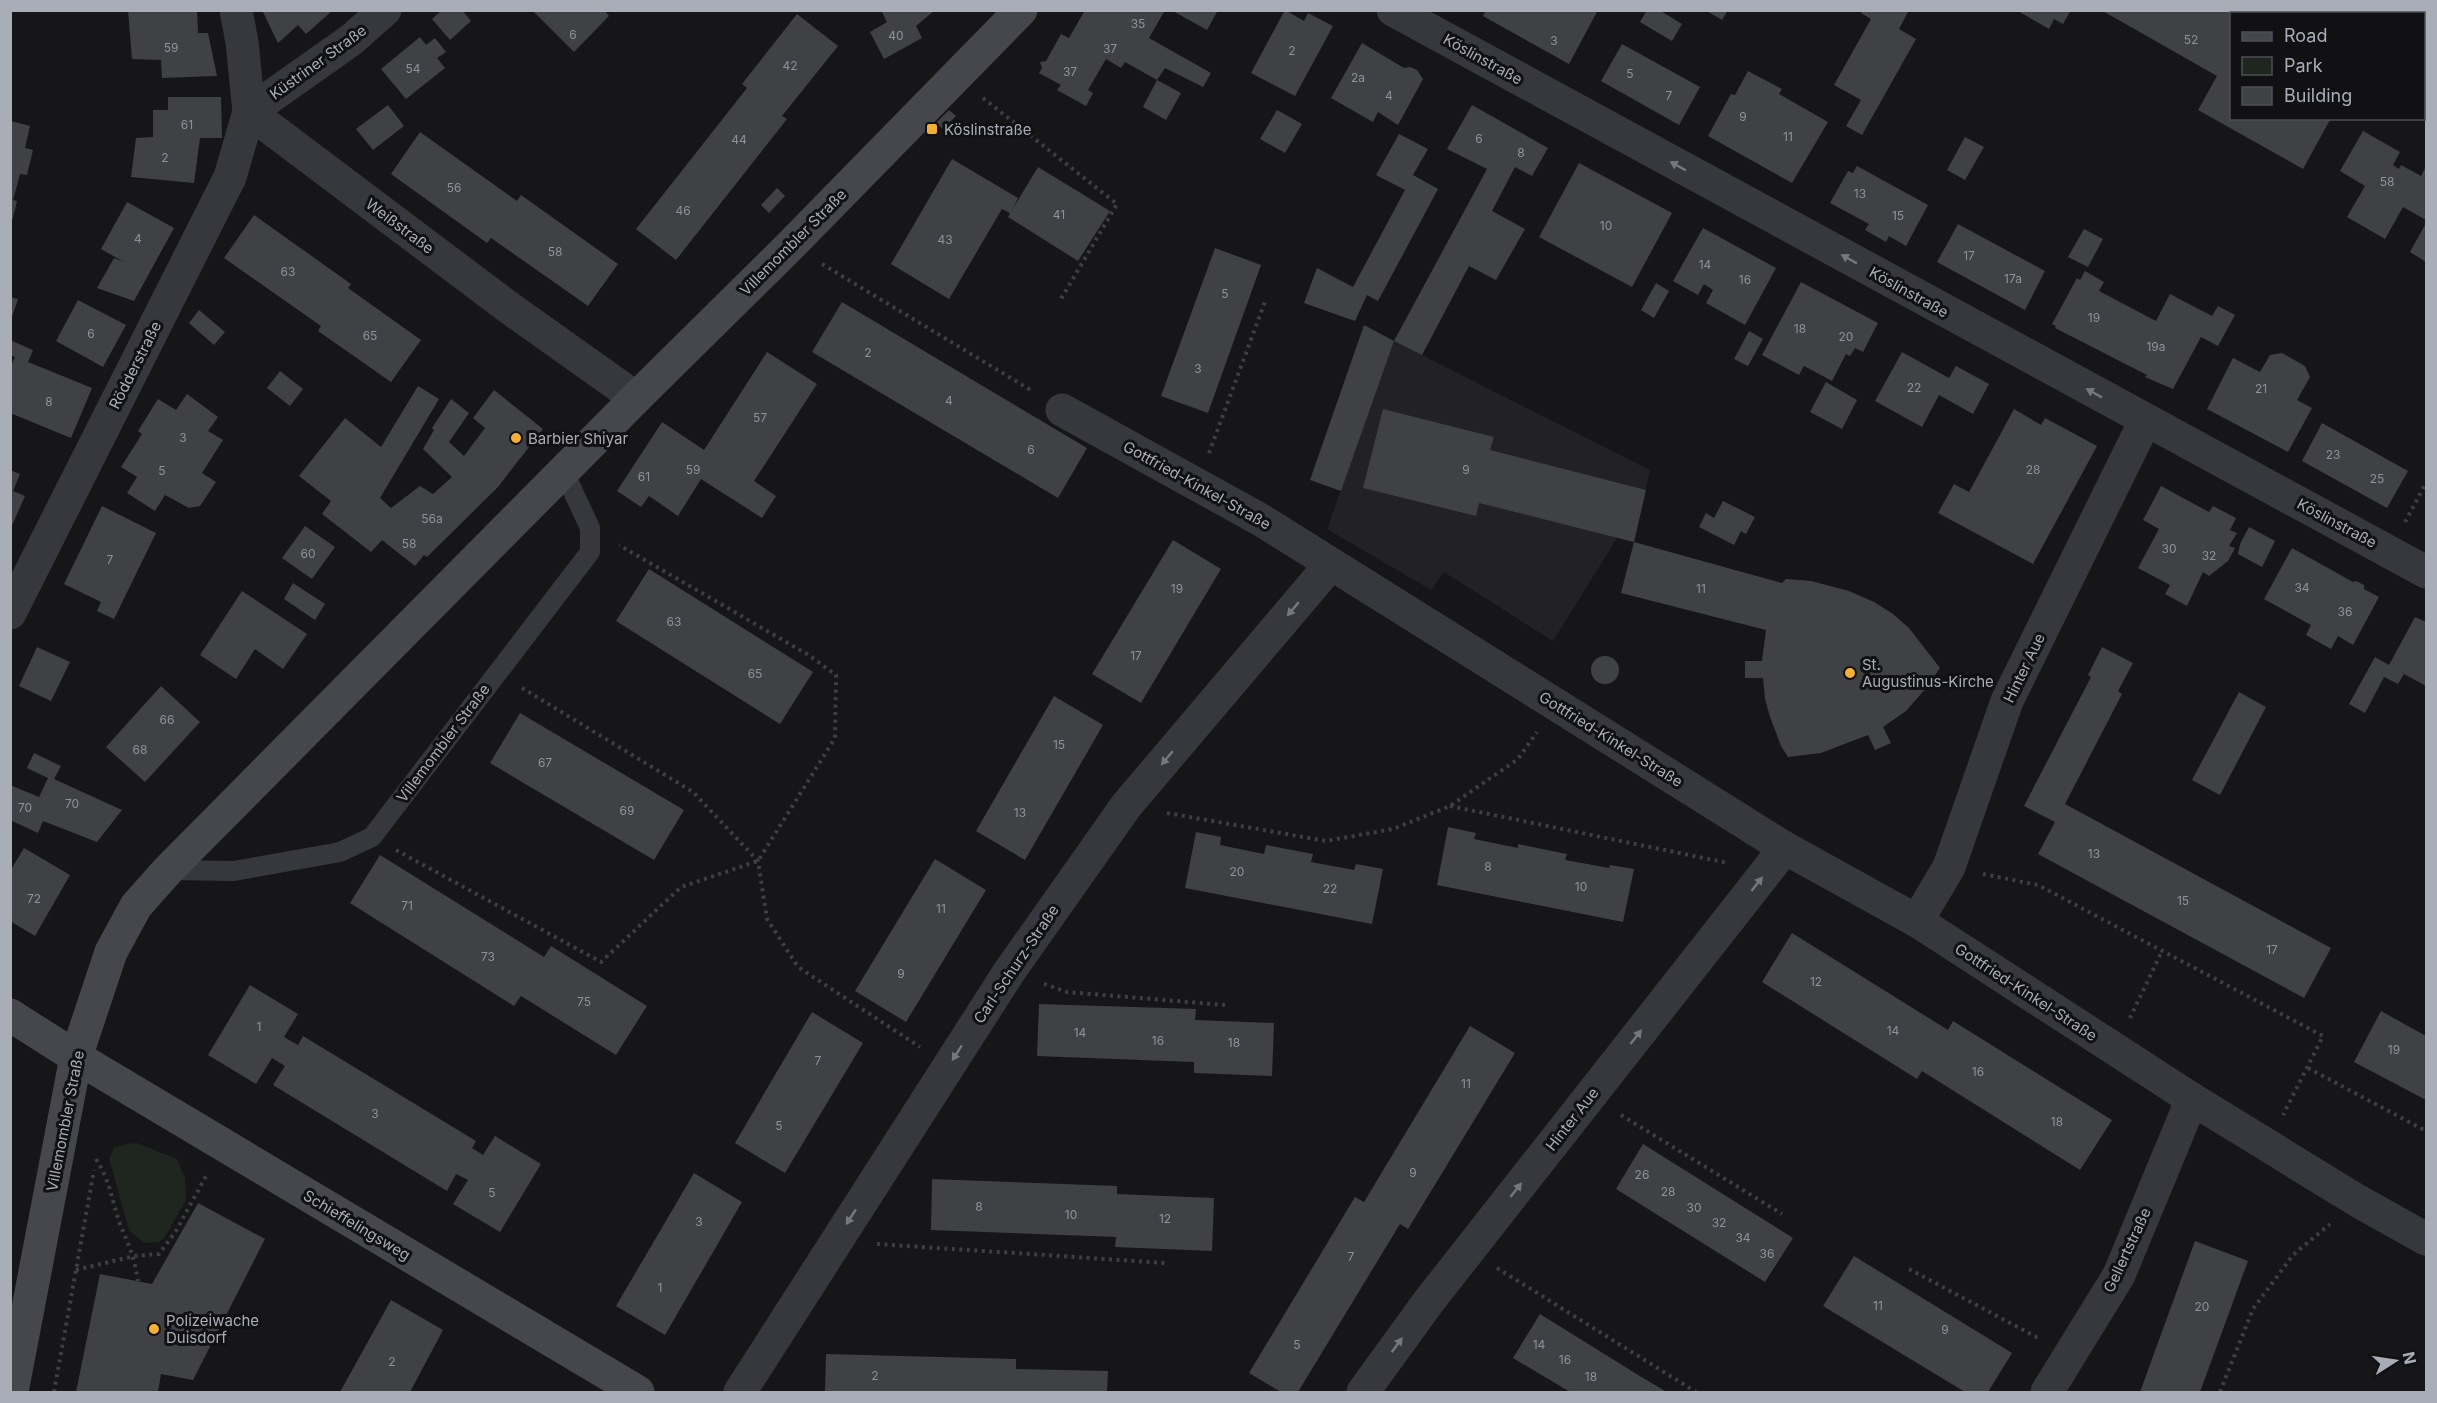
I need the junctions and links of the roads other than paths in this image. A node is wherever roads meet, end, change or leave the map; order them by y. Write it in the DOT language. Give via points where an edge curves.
graph roads {
  1 [pos="236,10"];
  2 [pos="385,10"];
  3 [pos="1021,10"];
  4 [pos="1393,10"];
  5 [pos="249,112"];
  6 [pos="636,398"];
  7 [pos="1062,410"];
  8 [pos="2145,421"];
  9 [pos="564,472"];
  10 [pos="1331,564"];
  11 [pos="2427,572"];
  12 [pos="10,613"];
  13 [pos="1776,860"];
  14 [pos="168,870"];
  15 [pos="1917,921"];
  16 [pos="10,1015"];
  17 [pos="76,1057"];
  18 [pos="2192,1100"];
  19 [pos="2427,1239"];
  20 [pos="12,1392"];
  21 [pos="638,1392"];
  22 [pos="740,1392"];
  23 [pos="1364,1392"];
  24 [pos="2047,1392"];
  1 -- 5 [label="street"];
  2 -- 5 [label="street, Küstriner Straße" via="351,40"];
  3 -- 6 [label="street, Villemombler Straße"];
  8 -- 4 [label="street, Köslinstraße, one-way"];
  5 -- 6 [label="street, Weißstraße"];
  5 -- 12 [label="street, Rödderstraße" via="230,177"];
  6 -- 9 [label="street, Villemombler Straße"];
  7 -- 10 [label="street, Gottfried-Kinkel-Straße" via="1261,520"];
  8 -- 11 [label="street, Köslinstraße"];
  8 -- 15 [label="street, Hinter Aue" via="2007,701 1949,867"];
  9 -- 14 [label="street, Villemombler Straße"];
  9 -- 14 [label="lane, Villemombler Straße" via="590,528 590,552 372,837 340,852 234,871"];
  10 -- 13 [label="street, Gottfried-Kinkel-Straße" via="1556,704"];
  10 -- 22 [label="street, Carl-Schurz-Straße, one-way" via="1126,806 1009,972"];
  13 -- 15 [label="street, Gottfried-Kinkel-Straße"];
  23 -- 13 [label="street, Hinter Aue, one-way" via="1429,1301"];
  14 -- 17 [label="street, Villemombler Straße" via="136,906 111,952"];
  15 -- 18 [label="street, Gottfried-Kinkel-Straße"];
  16 -- 17 [label="street, Schieffelingsweg"];
  17 -- 20 [label="street, Villemombler Straße"];
  17 -- 21 [label="street, Schieffelingsweg"];
  18 -- 19 [label="street, Gottfried-Kinkel-Straße"];
  18 -- 24 [label="street, Gellertstraße" via="2119,1275"];
}
